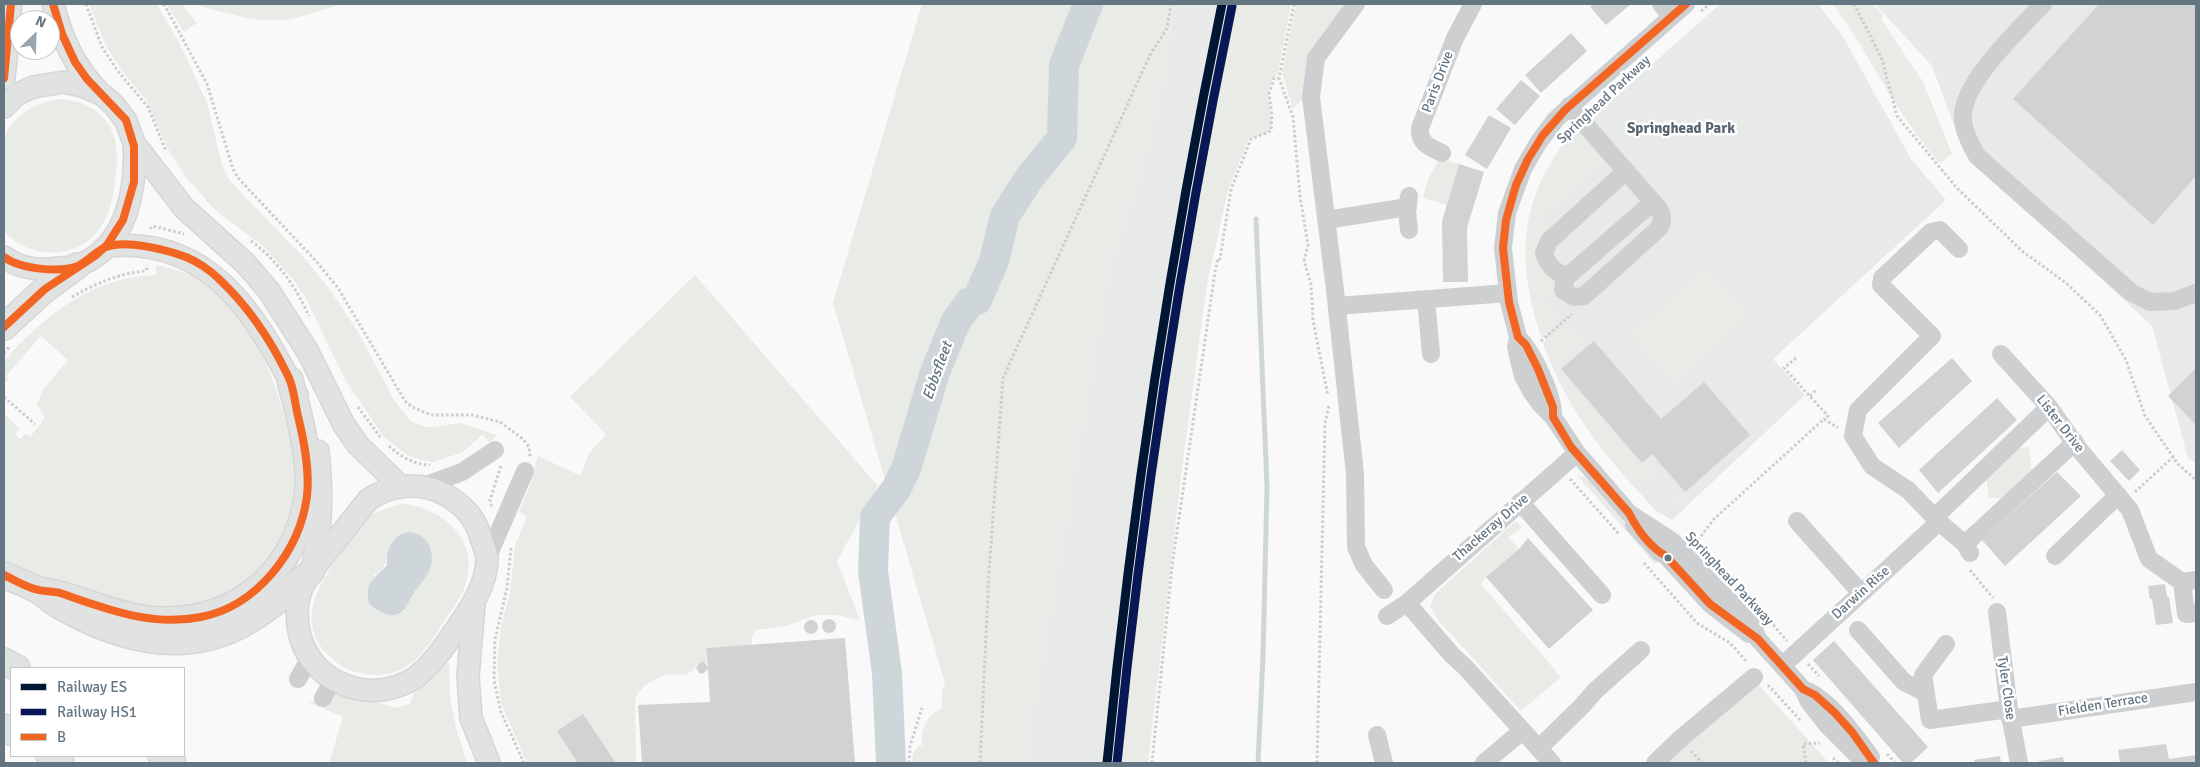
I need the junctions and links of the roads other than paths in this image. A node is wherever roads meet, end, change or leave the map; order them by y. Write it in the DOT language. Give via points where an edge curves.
graph roads {
  1 [pos="11,4"];
  2 [pos="54,4"];
  3 [pos="1356,4"];
  4 [pos="1473,4"];
  5 [pos="2043,4"];
  6 [pos="1666,10"];
  7 [pos="1691,10"];
  8 [pos="4,78"];
  9 [pos="103,96"];
  10 [pos="4,106"];
  11 [pos="1569,106"];
  12 [pos="134,143"];
  13 [pos="1442,153"];
  14 [pos="1626,171"];
  15 [pos="1653,202"];
  16 [pos="1326,220"];
  17 [pos="1409,230"];
  18 [pos="107,246"];
  19 [pos="1959,249"];
  20 [pos="4,257"];
  21 [pos="77,266"];
  22 [pos="1566,276"];
  23 [pos="1508,292"];
  24 [pos="2196,293"];
  25 [pos="1426,299"];
  26 [pos="1337,306"];
  27 [pos="7,337"];
  28 [pos="1431,354"];
  29 [pos="2001,354"];
  30 [pos="290,380"];
  31 [pos="2049,407"];
  32 [pos="2075,442"];
  33 [pos="1577,454"];
  34 [pos="497,456"];
  35 [pos="525,471"];
  36 [pos="400,486"];
  37 [pos="424,486"];
  38 [pos="2121,499"];
  39 [pos="1520,502"];
  40 [pos="1937,520"];
  41 [pos="1797,521"];
  42 [pos="2056,556"];
  43 [pos="487,559"];
  44 [pos="311,572"];
  45 [pos="4,575"];
  46 [pos="2189,581"];
  47 [pos="38,590"];
  48 [pos="1384,590"];
  49 [pos="1862,593"];
  50 [pos="1602,595"];
  51 [pos="475,601"];
  52 [pos="1407,603"];
  53 [pos="1997,612"];
  54 [pos="2196,613"];
  55 [pos="1387,616"];
  56 [pos="1858,630"];
  57 [pos="1946,644"];
  58 [pos="1641,650"];
  59 [pos="309,659"];
  60 [pos="4,661"];
  61 [pos="1783,665"];
  62 [pos="15,667"];
  63 [pos="1754,677"];
  64 [pos="298,679"];
  65 [pos="1803,689"];
  66 [pos="2196,692"];
  67 [pos="1926,693"];
  68 [pos="2009,714"];
  69 [pos="1522,731"];
  70 [pos="1377,735"];
  71 [pos="1538,748"];
  72 [pos="1879,756"];
  73 [pos="489,763"];
  74 [pos="1384,763"];
  75 [pos="1484,763"];
  76 [pos="1552,763"];
  77 [pos="1655,763"];
  78 [pos="1865,763"];
  79 [pos="2018,763"];
  1 -- 8 [label="main road"];
  2 -- 9 [label="main road" via="60,31 74,61"];
  3 -- 16 [label="street" via="1316,58 1312,86 1311,108"];
  4 -- 13 [label="street, Paris Drive" via="1455,38 1420,128 1423,143"];
  5 -- 24 [label="street" via="2000,51 1968,93 1963,115 1966,136 1977,156 2132,292 2150,302 2174,301"];
  6 -- 7 [label="street, Springhead Parkway"];
  6 -- 11 [label="street, Springhead Parkway"];
  9 -- 10 [label="main road" via="82,86 50,83 16,95"];
  9 -- 12 [label="main road" via="126,121"];
  11 -- 14 [label="street"];
  11 -- 23 [label="street, Springhead Parkway" via="1532,152 1512,196 1503,248"];
  12 -- 18 [label="main road" via="132,196 118,231"];
  12 -- 36 [label="main road" via="184,208 246,264 270,291 308,352 344,425 358,445"];
  14 -- 15 [label="street"];
  14 -- 22 [label="street" via="1546,244 1546,260 1558,273"];
  15 -- 22 [label="street"];
  15 -- 22 [label="street" via="1661,212 1660,227 1585,295 1567,294 1563,289"];
  16 -- 17 [label="street" via="1408,202"];
  16 -- 26 [label="street"];
  18 -- 21 [label="main road"];
  18 -- 30 [label="main road" via="149,247 187,257 216,276 241,302"];
  19 -- 40 [label="street" via="1940,230 1931,232 1882,278 1882,285 1932,336 1858,410 1853,436 1872,466 1908,490"];
  20 -- 21 [label="main road" via="12,263 40,270"];
  21 -- 27 [label="highway" via="42,291"];
  23 -- 25 [label="street"];
  23 -- 33 [label="street, Springhead Parkway" via="1524,376 1541,406"];
  25 -- 26 [label="street"];
  25 -- 28 [label="street"];
  26 -- 48 [label="street" via="1355,474 1356,547 1364,565"];
  29 -- 31 [label="street, Lister Drive"];
  30 -- 44 [label="main road" via="306,412 317,446 322,490"];
  30 -- 47 [label="highway" via="305,446 307,496 294,540 280,564 262,584 224,610 203,618 183,620 148,620 128,616 56,592"];
  31 -- 32 [label="street, Lister Drive"];
  31 -- 40 [label="street, Darwin Rise"];
  32 -- 38 [label="street, Lister Drive"];
  32 -- 40 [label="street" via="1968,548"];
  33 -- 39 [label="street, Thackeray Drive"];
  33 -- 61 [label="street, Springhead Parkway" via="1629,513 1672,541 1747,619 1758,639"];
  34 -- 37 [label="street"];
  35 -- 43 [label="street"];
  36 -- 37 [label="main road"];
  36 -- 44 [label="main road" via="368,500"];
  37 -- 43 [label="main road" via="444,494 472,515"];
  38 -- 42 [label="street"];
  38 -- 46 [label="street, Lister Drive" via="2130,510 2149,559"];
  39 -- 50 [label="street"];
  39 -- 52 [label="street, Thackeray Drive"];
  40 -- 49 [label="street, Darwin Rise"];
  41 -- 49 [label="street"];
  43 -- 51 [label="main road"];
  44 -- 47 [label="highway" via="269,607 242,624 215,635 173,642 143,640 111,631 59,606"];
  44 -- 59 [label="main road" via="301,591 298,616 299,633"];
  45 -- 47 [label="highway"];
  46 -- 54 [label="street, Lister Drive" via="2186,614"];
  49 -- 61 [label="street, Darwin Rise"];
  51 -- 59 [label="main road" via="422,672 394,687 328,689 319,670"];
  51 -- 73 [label="main road" via="468,676 471,718"];
  52 -- 55 [label="street, Thackeray Drive"];
  52 -- 69 [label="street"];
  53 -- 68 [label="street, Tyler Close"];
  56 -- 67 [label="street" via="1904,682"];
  57 -- 67 [label="street" via="1923,675"];
  58 -- 71 [label="street" via="1594,691"];
  59 -- 64 [label="street"];
  60 -- 62 [label="highway"];
  61 -- 65 [label="street, Springhead Parkway"];
  63 -- 77 [label="street"];
  65 -- 72 [label="street, Springhead Parkway" via="1815,695"];
  65 -- 78 [label="street, Springhead Parkway" via="1826,724"];
  66 -- 68 [label="street, Fielden Terrace"];
  67 -- 68 [label="street, Fielden Terrace" via="1930,720"];
  68 -- 79 [label="street, Tyler Close"];
  69 -- 71 [label="street"];
  69 -- 75 [label="street"];
  70 -- 74 [label="street"];
  71 -- 76 [label="street"];
}
